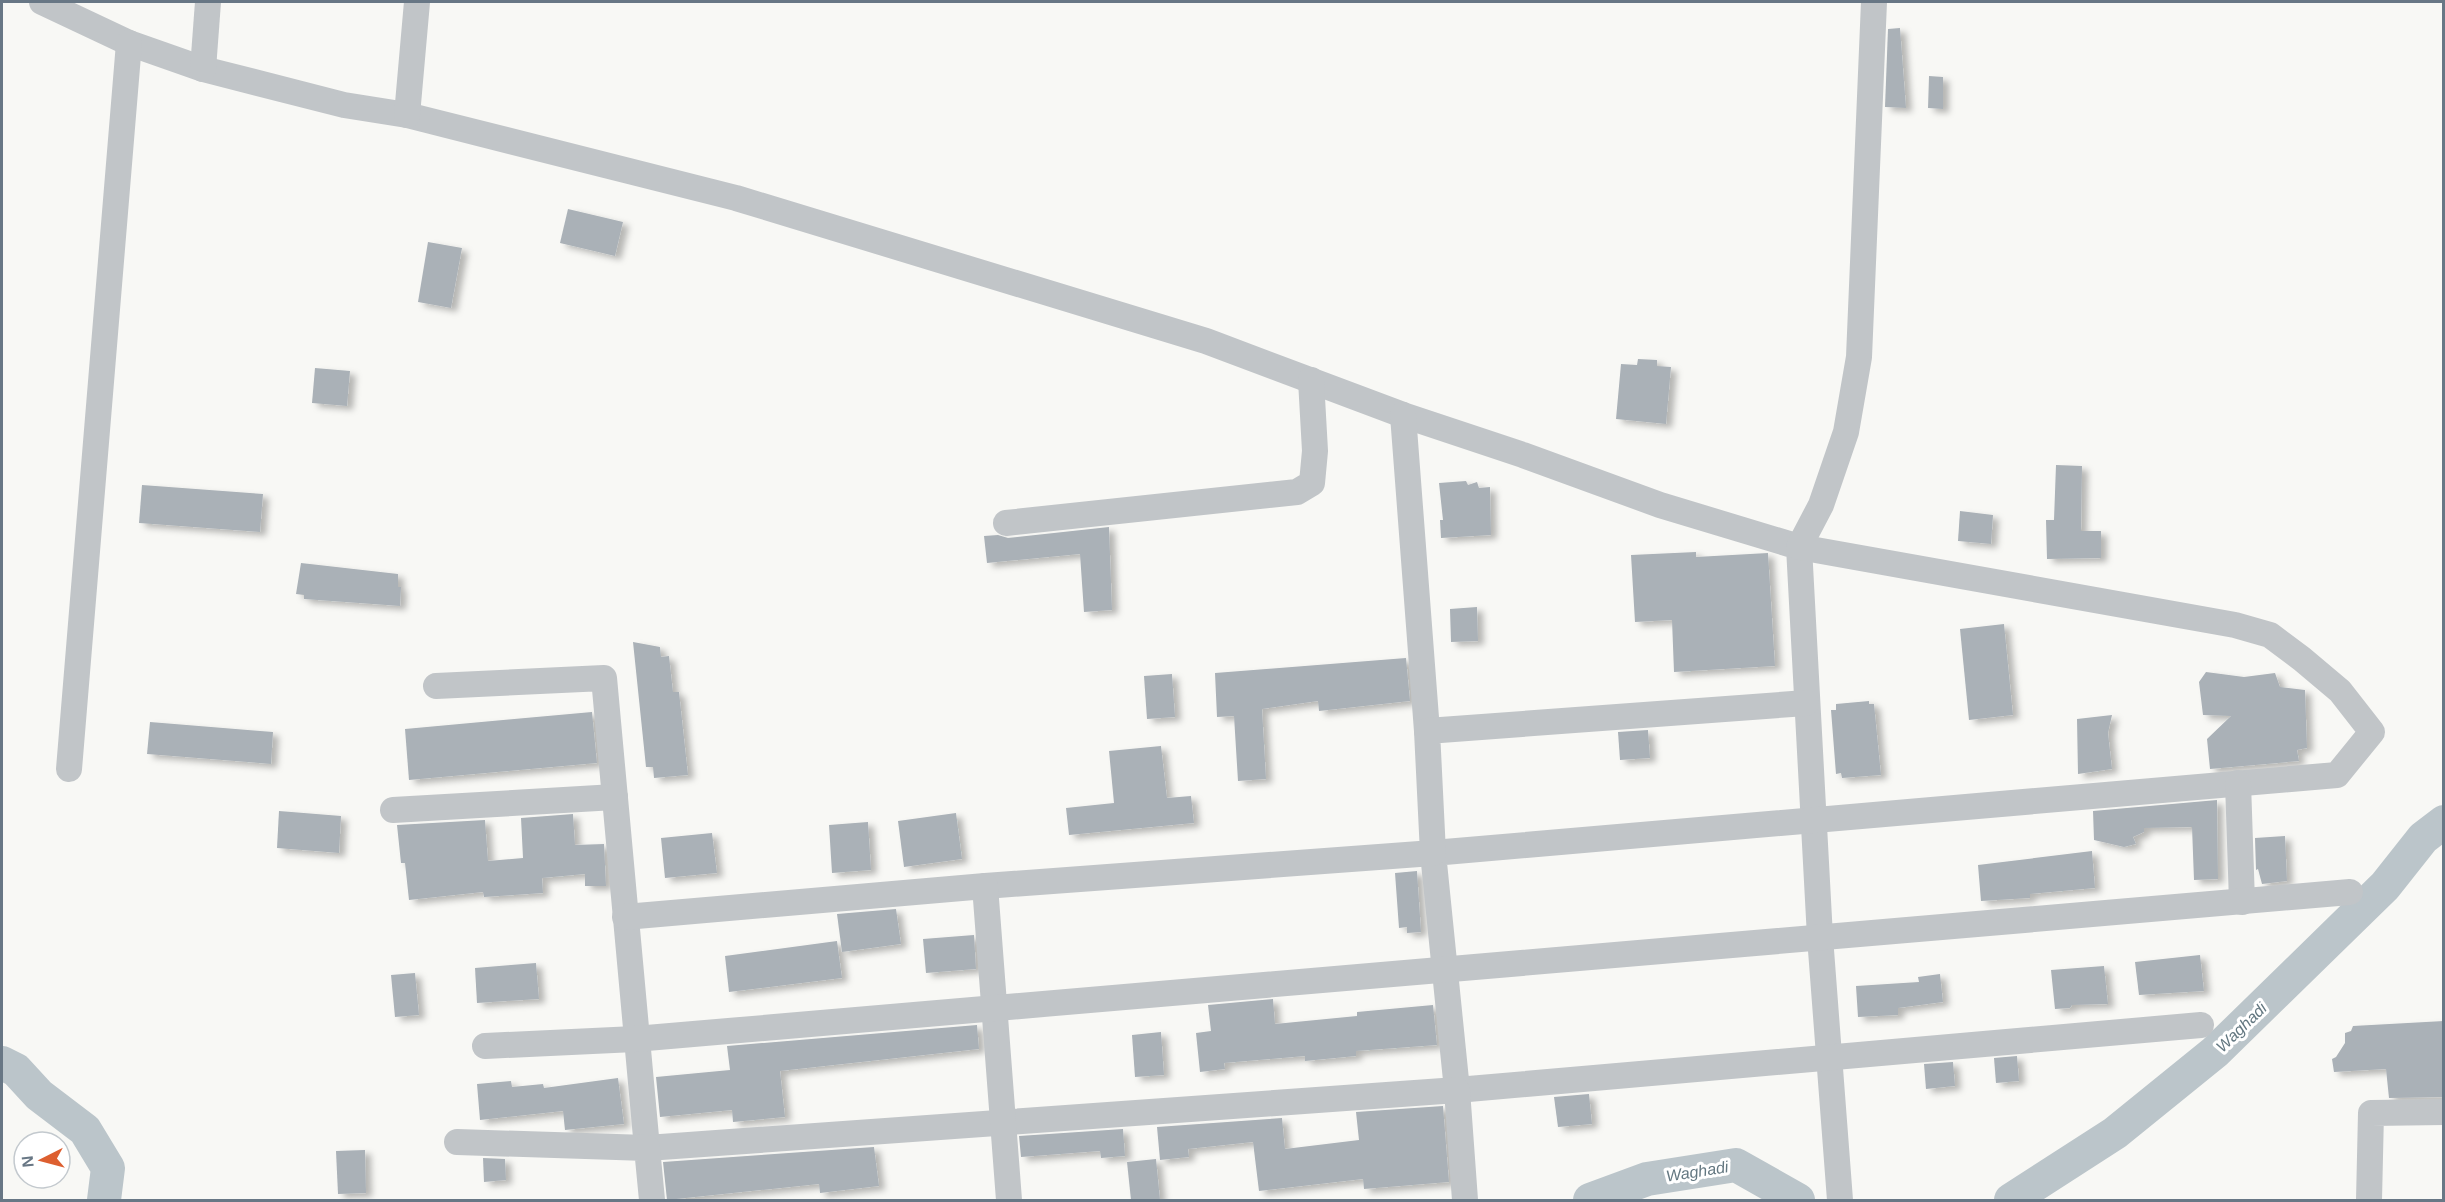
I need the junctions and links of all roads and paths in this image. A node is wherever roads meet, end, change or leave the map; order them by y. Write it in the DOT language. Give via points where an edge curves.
graph roads {
  1 [pos="42,2"];
  2 [pos="208,2"];
  3 [pos="417,2"];
  4 [pos="1874,2"];
  5 [pos="129,43"];
  6 [pos="203,69"];
  7 [pos="407,115"];
  8 [pos="1311,380"];
  9 [pos="1403,415"];
  10 [pos="1006,523"];
  11 [pos="1798,547"];
  12 [pos="436,686"];
  13 [pos="1806,703"];
  14 [pos="1427,731"];
  15 [pos="69,770"];
  16 [pos="2238,783"];
  17 [pos="615,797"];
  18 [pos="393,810"];
  19 [pos="1812,818"];
  20 [pos="1432,853"];
  21 [pos="985,886"];
  22 [pos="2350,892"];
  23 [pos="2242,902"];
  24 [pos="625,917"];
  25 [pos="1820,937"];
  26 [pos="1446,972"];
  27 [pos="994,1007"];
  28 [pos="2201,1025"];
  29 [pos="635,1039"];
  30 [pos="485,1046"];
  31 [pos="1827,1060"];
  32 [pos="1457,1090"];
  33 [pos="2444,1112"];
  34 [pos="1003,1124"];
  35 [pos="457,1142"];
  36 [pos="647,1148"];
  37 [pos="652,1200"];
  38 [pos="1009,1200"];
  39 [pos="1466,1200"];
  40 [pos="1840,1200"];
  41 [pos="2369,1200"];
  1 -- 5 [label="street"];
  2 -- 6 [label="street"];
  3 -- 7 [label="street"];
  4 -- 11 [label="street" via="1859,357 1846,432 1821,505"];
  5 -- 6 [label="street"];
  5 -- 15 [label="street"];
  6 -- 7 [label="street" via="344,105"];
  7 -- 8 [label="street" via="736,198 1206,341"];
  8 -- 9 [label="street"];
  8 -- 10 [label="street" via="1315,451 1312,483 1297,492"];
  9 -- 11 [label="street" via="1660,505"];
  9 -- 14 [label="street"];
  11 -- 13 [label="street"];
  11 -- 16 [label="street" via="2235,625 2270,635 2340,691 2372,732 2337,775"];
  12 -- 17 [label="street" via="604,678"];
  13 -- 14 [label="street"];
  13 -- 19 [label="street"];
  14 -- 20 [label="street"];
  16 -- 19 [label="street"];
  16 -- 23 [label="street"];
  17 -- 18 [label="street"];
  17 -- 24 [label="street"];
  19 -- 20 [label="street"];
  19 -- 25 [label="street"];
  20 -- 21 [label="street"];
  20 -- 26 [label="street"];
  21 -- 24 [label="street"];
  21 -- 27 [label="street"];
  22 -- 23 [label="street"];
  23 -- 25 [label="street"];
  24 -- 29 [label="street"];
  25 -- 26 [label="street"];
  25 -- 31 [label="street"];
  26 -- 27 [label="street"];
  26 -- 32 [label="street"];
  27 -- 29 [label="street"];
  27 -- 34 [label="street"];
  28 -- 31 [label="street"];
  29 -- 30 [label="street"];
  29 -- 36 [label="street"];
  31 -- 32 [label="street"];
  31 -- 40 [label="street"];
  32 -- 34 [label="street"];
  32 -- 39 [label="street"];
  33 -- 41 [label="street" via="2371,1113"];
  34 -- 36 [label="street"];
  34 -- 38 [label="street"];
  35 -- 36 [label="street"];
  36 -- 37 [label="street"];
}
